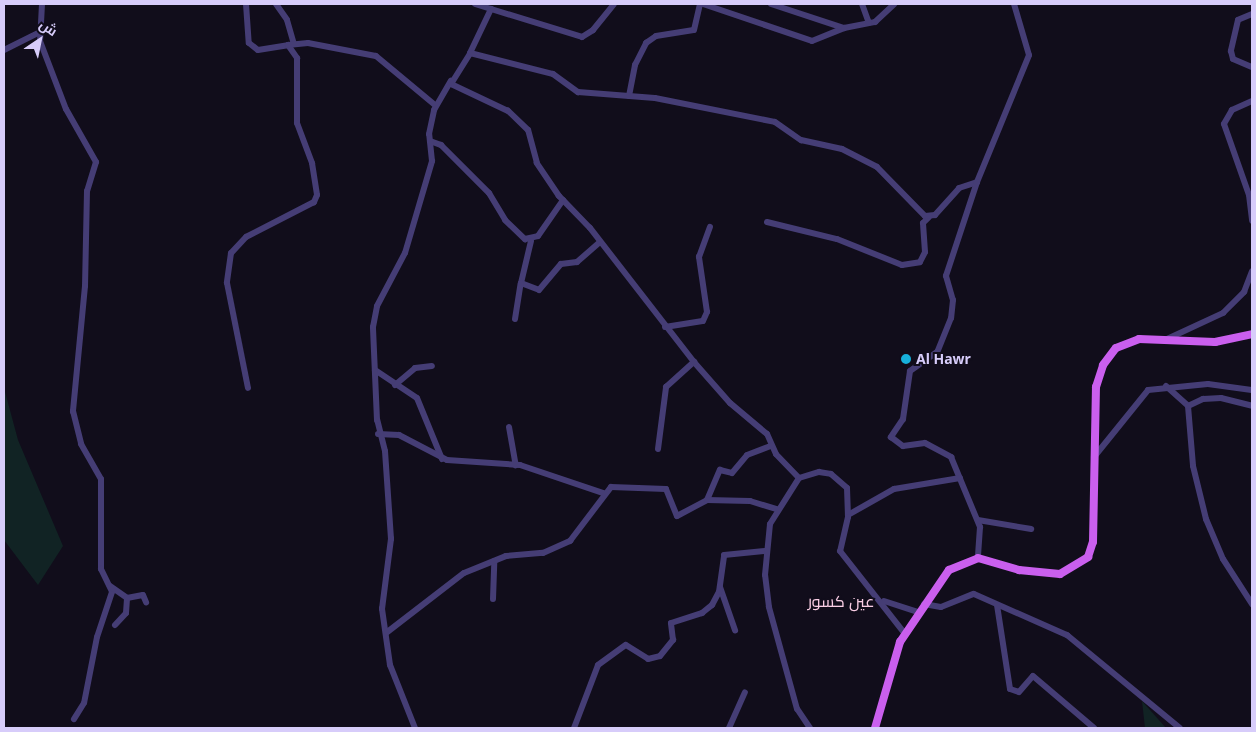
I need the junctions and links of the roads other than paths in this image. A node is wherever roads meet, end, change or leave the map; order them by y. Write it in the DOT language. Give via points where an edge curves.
graph roads {
  1 [pos="42,4"];
  2 [pos="246,4"];
  3 [pos="276,4"];
  4 [pos="475,4"];
  5 [pos="614,4"];
  6 [pos="702,4"];
  7 [pos="772,4"];
  8 [pos="862,4"];
  9 [pos="894,4"];
  10 [pos="1014,4"];
  11 [pos="491,9"];
  12 [pos="1252,14"];
  13 [pos="869,23"];
  14 [pos="844,28"];
  15 [pos="40,32"];
  16 [pos="291,45"];
  17 [pos="4,50"];
  18 [pos="470,53"];
  19 [pos="1252,67"];
  20 [pos="451,81"];
  21 [pos="629,96"];
  22 [pos="1252,101"];
  23 [pos="435,105"];
  24 [pos="430,141"];
  25 [pos="978,182"];
  26 [pos="563,200"];
  27 [pos="929,217"];
  28 [pos="1252,221"];
  29 [pos="767,222"];
  30 [pos="710,227"];
  31 [pos="530,241"];
  32 [pos="600,242"];
  33 [pos="1252,270"];
  34 [pos="521,283"];
  35 [pos="515,319"];
  36 [pos="664,327"];
  37 [pos="1252,334"];
  38 [pos="1163,340"];
  39 [pos="694,362"];
  40 [pos="432,366"];
  41 [pos="375,370"];
  42 [pos="395,385"];
  43 [pos="1166,386"];
  44 [pos="248,388"];
  45 [pos="1252,390"];
  46 [pos="1188,406"];
  47 [pos="1252,406"];
  48 [pos="509,427"];
  49 [pos="378,434"];
  50 [pos="771,446"];
  51 [pos="658,449"];
  52 [pos="1093,458"];
  53 [pos="442,459"];
  54 [pos="516,465"];
  55 [pos="799,478"];
  56 [pos="960,478"];
  57 [pos="603,494"];
  58 [pos="707,500"];
  59 [pos="777,509"];
  60 [pos="848,515"];
  61 [pos="978,520"];
  62 [pos="1031,529"];
  63 [pos="765,551"];
  64 [pos="978,558"];
  65 [pos="494,561"];
  66 [pos="107,584"];
  67 [pos="720,587"];
  68 [pos="127,598"];
  69 [pos="494,599"];
  70 [pos="884,601"];
  71 [pos="146,602"];
  72 [pos="924,604"];
  73 [pos="1252,604"];
  74 [pos="997,605"];
  75 [pos="918,612"];
  76 [pos="115,625"];
  77 [pos="735,630"];
  78 [pos="386,633"];
  79 [pos="905,634"];
  80 [pos="745,692"];
  81 [pos="74,719"];
  82 [pos="802,721"];
  83 [pos="415,728"];
  84 [pos="574,728"];
  85 [pos="729,728"];
  86 [pos="800,728"];
  87 [pos="810,728"];
  88 [pos="875,728"];
  89 [pos="1094,728"];
  90 [pos="1180,728"];
  1 -- 15 [label="street"];
  2 -- 16 [label="street" via="246,33 253,47"];
  3 -- 16 [label="street" via="295,36"];
  4 -- 11 [label="street"];
  5 -- 11 [label="street" via="594,30 582,37"];
  6 -- 14 [label="street" via="812,41"];
  6 -- 21 [label="street" via="694,30 656,36 646,43 635,65"];
  7 -- 14 [label="street"];
  8 -- 13 [label="street"];
  9 -- 13 [label="street"];
  10 -- 25 [label="street" via="1029,55"];
  11 -- 18 [label="street"];
  12 -- 19 [label="street" via="1238,20 1231,51 1233,59"];
  13 -- 14 [label="street"];
  15 -- 17 [label="street"];
  15 -- 66 [label="street" via="66,109 96,162 87,191 85,286 73,411 81,444 100,480 101,568"];
  16 -- 23 [label="street" via="376,56"];
  16 -- 44 [label="street" via="297,58 297,123 312,163 317,195 314,202 246,237 231,253 227,283"];
  18 -- 20 [label="street"];
  18 -- 21 [label="street" via="553,74 578,92"];
  20 -- 23 [label="street"];
  20 -- 26 [label="street" via="521,122 532,137 536,163"];
  21 -- 27 [label="street" via="759,117 784,127 801,140 842,149 881,170 919,213"];
  22 -- 28 [label="street" via="1232,110 1224,124 1249,195"];
  23 -- 24 [label="street"];
  24 -- 31 [label="street" via="447,150 489,193 512,227"];
  24 -- 41 [label="street" via="432,161 405,253 374,317"];
  25 -- 27 [label="street" via="956,190"];
  25 -- 56 [label="street" via="946,276 954,300 951,318 937,352 910,371 903,418 891,437 895,444 925,443 943,451"];
  26 -- 31 [label="street"];
  26 -- 32 [label="street"];
  27 -- 29 [label="street" via="923,223 925,252 920,262 902,265 837,239"];
  30 -- 36 [label="street" via="699,257 707,312 703,321"];
  31 -- 34 [label="street"];
  32 -- 34 [label="street" via="577,262 557,267 543,289"];
  32 -- 36 [label="street"];
  33 -- 38 [label="street" via="1244,292 1223,313"];
  34 -- 35 [label="street"];
  36 -- 39 [label="street"];
  37 -- 38 [label="main road" via="1215,342"];
  38 -- 52 [label="main road" via="1124,343 1108,356 1096,387"];
  39 -- 50 [label="street" via="730,403 768,434"];
  39 -- 51 [label="street" via="666,387"];
  40 -- 42 [label="street" via="415,368"];
  41 -- 42 [label="street"];
  41 -- 49 [label="street"];
  42 -- 53 [label="street" via="417,398"];
  43 -- 45 [label="street" via="1208,384"];
  43 -- 46 [label="street"];
  43 -- 52 [label="street" via="1141,396"];
  46 -- 47 [label="street" via="1204,399 1221,398"];
  46 -- 73 [label="street" via="1193,466 1206,519 1227,565"];
  48 -- 54 [label="street"];
  49 -- 53 [label="street" via="399,435"];
  49 -- 78 [label="street" via="384,447 389,492 390,556 381,601"];
  50 -- 55 [label="street"];
  50 -- 58 [label="street" via="747,455 732,473 720,470"];
  52 -- 64 [label="main road" via="1092,542 1083,564 1067,573 1050,575"];
  53 -- 54 [label="street"];
  54 -- 57 [label="street"];
  55 -- 59 [label="street"];
  55 -- 60 [label="street" via="819,472 839,479 847,488"];
  56 -- 60 [label="street" via="894,489"];
  56 -- 61 [label="street"];
  57 -- 58 [label="street" via="616,486 666,489 676,516"];
  57 -- 65 [label="street" via="570,541 543,552"];
  58 -- 59 [label="street" via="750,501"];
  59 -- 63 [label="street"];
  60 -- 70 [label="street" via="840,551"];
  61 -- 62 [label="street"];
  61 -- 64 [label="street"];
  63 -- 67 [label="street" via="724,555"];
  63 -- 82 [label="street" via="769,607"];
  64 -- 72 [label="main road" via="949,570"];
  65 -- 69 [label="street"];
  65 -- 78 [label="street" via="454,580"];
  66 -- 68 [label="street"];
  66 -- 81 [label="street" via="110,602 98,631 84,703"];
  67 -- 77 [label="street"];
  67 -- 84 [label="street" via="708,610 672,623 673,640 660,656 648,659 626,646 598,665"];
  68 -- 71 [label="street" via="136,594"];
  68 -- 76 [label="street" via="126,613"];
  70 -- 75 [label="street"];
  70 -- 79 [label="street"];
  72 -- 74 [label="street" via="941,607 970,593"];
  72 -- 75 [label="main road"];
  74 -- 89 [label="street" via="1010,688 1020,692 1033,676"];
  74 -- 90 [label="street" via="1075,640"];
  75 -- 79 [label="main road"];
  78 -- 83 [label="street" via="396,684"];
  79 -- 88 [label="main road" via="890,664"];
  80 -- 85 [label="street"];
  82 -- 86 [label="street"];
  82 -- 87 [label="street"];
}
